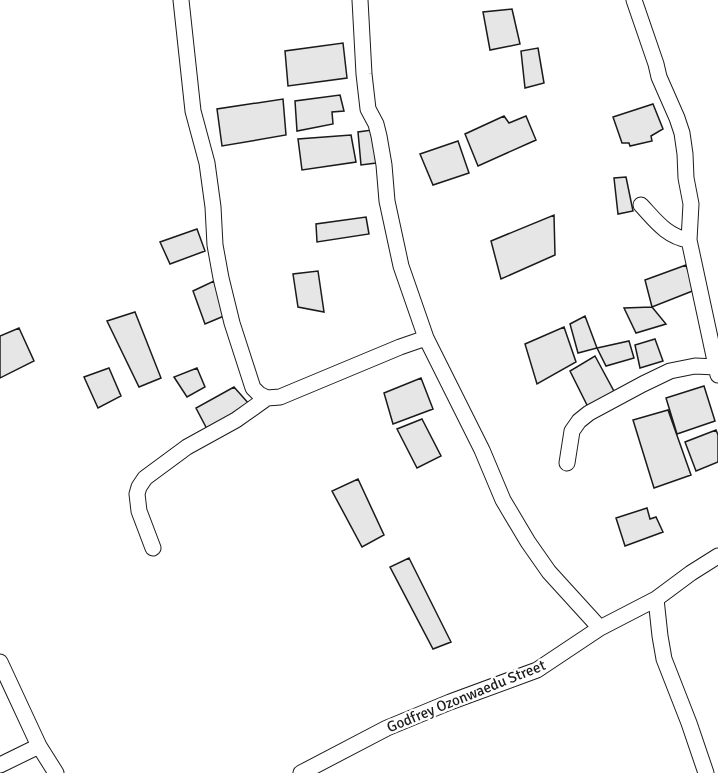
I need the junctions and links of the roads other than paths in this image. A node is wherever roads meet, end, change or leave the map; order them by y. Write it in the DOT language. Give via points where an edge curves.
graph roads {
  1 [pos="360,0"];
  2 [pos="634,0"];
  3 [pos="184,2"];
  4 [pos="641,205"];
  5 [pos="689,240"];
  6 [pos="426,338"];
  7 [pos="717,371"];
  8 [pos="267,398"];
  9 [pos="567,463"];
  10 [pos="153,548"];
  11 [pos="718,556"];
  12 [pos="656,599"];
  13 [pos="600,628"];
  14 [pos="0,662"];
  15 [pos="39,746"];
  16 [pos="0,765"];
  17 [pos="56,773"];
  18 [pos="301,773"];
  19 [pos="706,773"];
  1 -- 6 [label="street" via="368,109 379,136 401,266"];
  2 -- 5 [label="street" via="682,134 691,204"];
  3 -- 8 [label="street" via="193,111 207,164 221,278 253,388"];
  4 -- 5 [label="street" via="662,228"];
  5 -- 7 [label="street"];
  6 -- 8 [label="street" via="280,397"];
  6 -- 13 [label="street" via="503,500 549,572"];
  7 -- 9 [label="street" via="695,366 670,371 590,413 572,431"];
  8 -- 10 [label="street" via="145,478 137,494"];
  11 -- 12 [label="street, Godfrey Ozonwaedu Street"];
  12 -- 13 [label="street, Godfrey Ozonwaedu Street"];
  12 -- 19 [label="street" via="664,659"];
  13 -- 18 [label="street, Godfrey Ozonwaedu Street" via="537,670 387,728"];
  14 -- 15 [label="street"];
  15 -- 16 [label="street"];
  15 -- 17 [label="street"];
}
